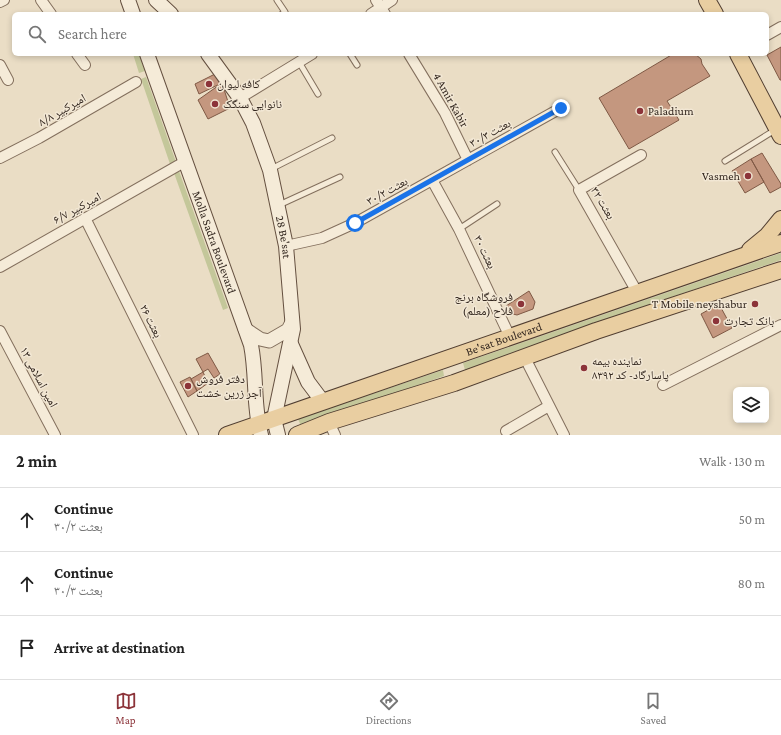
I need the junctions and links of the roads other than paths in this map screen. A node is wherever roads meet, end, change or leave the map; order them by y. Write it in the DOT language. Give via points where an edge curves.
graph roads {
  1 [pos="4,0"];
  2 [pos="41,0"];
  3 [pos="128,0"];
  4 [pos="156,0"];
  5 [pos="277,0"];
  6 [pos="392,0"];
  7 [pos="707,0"];
  8 [pos="0,2"];
  9 [pos="381,7"];
  10 [pos="50,12"];
  11 [pos="132,12"];
  12 [pos="170,12"];
  13 [pos="283,12"];
  14 [pos="714,12"];
  15 [pos="781,27"];
  16 [pos="769,34"];
  17 [pos="79,56"];
  18 [pos="148,56"];
  19 [pos="157,56"];
  20 [pos="214,56"];
  21 [pos="309,56"];
  22 [pos="351,56"];
  23 [pos="410,56"];
  24 [pos="739,56"];
  25 [pos="299,62"];
  26 [pos="85,65"];
  27 [pos="357,65"];
  28 [pos="0,66"];
  29 [pos="153,71"];
  30 [pos="8,80"];
  31 [pos="136,82"];
  32 [pos="318,94"];
  33 [pos="240,98"];
  34 [pos="561,108"];
  35 [pos="779,131"];
  36 [pos="332,138"];
  37 [pos="555,152"];
  38 [pos="641,155"];
  39 [pos="0,158"];
  40 [pos="468,160"];
  41 [pos="186,161"];
  42 [pos="725,161"];
  43 [pos="270,170"];
  44 [pos="340,177"];
  45 [pos="432,180"];
  46 [pos="579,190"];
  47 [pos="497,204"];
  48 [pos="277,206"];
  49 [pos="85,218"];
  50 [pos="781,219"];
  51 [pos="459,229"];
  52 [pos="781,244"];
  53 [pos="286,246"];
  54 [pos="739,259"];
  55 [pos="0,267"];
  56 [pos="781,270"];
  57 [pos="637,292"];
  58 [pos="292,322"];
  59 [pos="781,325"];
  60 [pos="245,329"];
  61 [pos="0,331"];
  62 [pos="510,337"];
  63 [pos="291,344"];
  64 [pos="525,358"];
  65 [pos="446,360"];
  66 [pos="454,383"];
  67 [pos="663,385"];
  68 [pos="323,402"];
  69 [pos="549,406"];
  70 [pos="274,419"];
  71 [pos="260,430"];
  72 [pos="328,431"];
  73 [pos="506,432"];
  74 [pos="193,434"];
  75 [pos="55,435"];
  76 [pos="227,435"];
  77 [pos="278,435"];
  78 [pos="297,435"];
  79 [pos="564,435"];
  1 -- 8 [label="street"];
  2 -- 10 [label="street"];
  3 -- 11 [label="main road"];
  4 -- 12 [label="main road"];
  5 -- 13 [label="lane"];
  6 -- 9 [label="street"];
  7 -- 14 [label="main road"];
  15 -- 16 [label="street"];
  17 -- 26 [label="street"];
  18 -- 29 [label="main road, Molla Sadra Boulevard"];
  19 -- 29 [label="main road"];
  20 -- 33 [label="main road, 28 Be'sat"];
  21 -- 25 [label="street"];
  22 -- 27 [label="lane"];
  23 -- 40 [label="street, 4 Amir Kabir"];
  24 -- 35 [label="main road"];
  25 -- 32 [label="lane"];
  25 -- 33 [label="street"];
  28 -- 30 [label="street"];
  29 -- 41 [label="main road, Molla Sadra Boulevard"];
  31 -- 39 [label="street, امیرکبیر ۸/۸"];
  33 -- 43 [label="main road, 28 Be'sat" via="253,123"];
  34 -- 40 [label="street, بعثت ۳۰/۳"];
  35 -- 42 [label="lane"];
  36 -- 43 [label="lane"];
  37 -- 46 [label="lane"];
  38 -- 46 [label="street, بعثت ۳۲"];
  40 -- 45 [label="street, بعثت ۳۰/۳"];
  41 -- 49 [label="street, امیرکبیر ۶/۷"];
  41 -- 60 [label="main road, Molla Sadra Boulevard"];
  43 -- 48 [label="main road, 28 Be'sat"];
  44 -- 48 [label="lane"];
  45 -- 51 [label="street, بعثت ۳۰"];
  45 -- 53 [label="street, بعثت ۳۰/۲" via="355,223 322,238"];
  46 -- 57 [label="street, بعثت ۳۲"];
  47 -- 51 [label="lane"];
  48 -- 53 [label="main road, 28 Be'sat"];
  49 -- 55 [label="street, امیرکبیر ۶/۷"];
  49 -- 74 [label="street, بعثت ۲۶"];
  50 -- 54 [label="main road" via="767,236"];
  51 -- 62 [label="street, بعثت ۳۰"];
  52 -- 54 [label="main road, Be'sat Boulevard"];
  53 -- 58 [label="main road, 28 Be'sat"];
  54 -- 57 [label="main road, Be'sat Boulevard"];
  56 -- 64 [label="main road, Be'sat Boulevard"];
  57 -- 62 [label="main road, Be'sat Boulevard"];
  58 -- 60 [label="street" via="288,330 269,341 260,339"];
  58 -- 63 [label="main road, 28 Be'sat"];
  59 -- 67 [label="street"];
  60 -- 71 [label="main road, Molla Sadra Boulevard" via="254,359"];
  61 -- 75 [label="street, امین اسلامی ۱۳"];
  62 -- 65 [label="main road, Be'sat Boulevard"];
  63 -- 68 [label="main road" via="308,382"];
  63 -- 70 [label="main road, 28 Be'sat"];
  64 -- 66 [label="main road, Be'sat Boulevard"];
  64 -- 69 [label="street"];
  65 -- 66 [label="main road"];
  65 -- 68 [label="main road, Be'sat Boulevard"];
  66 -- 72 [label="main road, Be'sat Boulevard"];
  68 -- 70 [label="main road, Be'sat Boulevard"];
  69 -- 73 [label="street"];
  69 -- 79 [label="street"];
  70 -- 71 [label="main road, Be'sat Boulevard"];
  70 -- 77 [label="main road, 28 Be'sat"];
  71 -- 76 [label="main road, Be'sat Boulevard"];
  72 -- 78 [label="main road, Be'sat Boulevard"];
}
